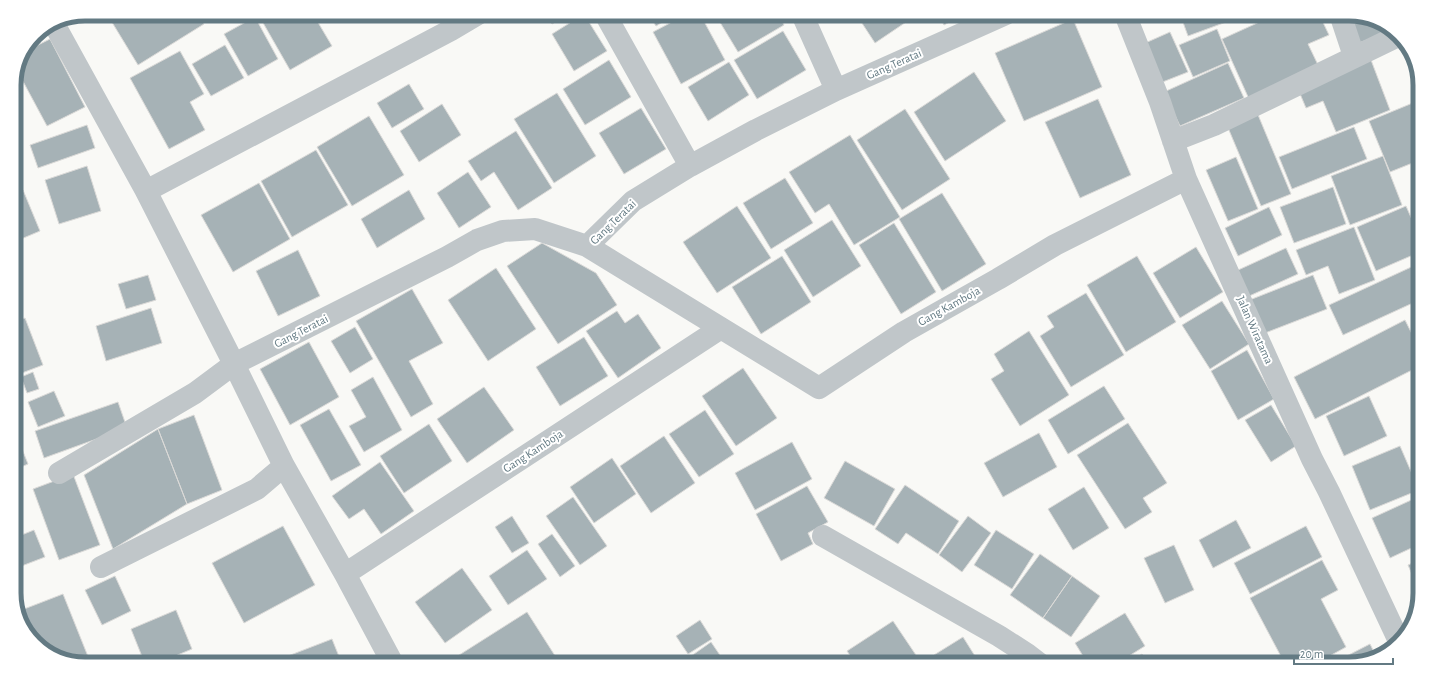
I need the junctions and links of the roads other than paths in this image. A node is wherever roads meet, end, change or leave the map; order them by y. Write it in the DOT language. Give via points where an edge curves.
graph roads {
  1 [pos="467,21"];
  2 [pos="608,21"];
  3 [pos="805,21"];
  4 [pos="990,21"];
  5 [pos="1128,21"];
  6 [pos="1342,21"];
  7 [pos="56,28"];
  8 [pos="1392,38"];
  9 [pos="1354,56"];
  10 [pos="836,90"];
  11 [pos="1173,142"];
  12 [pos="690,166"];
  13 [pos="1186,179"];
  14 [pos="146,191"];
  15 [pos="587,246"];
  16 [pos="721,328"];
  17 [pos="234,364"];
  18 [pos="284,466"];
  19 [pos="59,472"];
  20 [pos="823,536"];
  21 [pos="101,567"];
  22 [pos="345,574"];
  23 [pos="1397,635"];
  24 [pos="389,657"];
  25 [pos="1031,657"];
  1 -- 14 [label="street"];
  2 -- 12 [label="street"];
  3 -- 10 [label="street"];
  4 -- 10 [label="street, Gang Teratai"];
  5 -- 11 [label="street, Jalan Wiratama"];
  6 -- 9 [label="street"];
  7 -- 14 [label="street"];
  8 -- 9 [label="street"];
  9 -- 11 [label="street" via="1214,125"];
  10 -- 12 [label="street, Gang Teratai"];
  11 -- 13 [label="street, Jalan Wiratama"];
  12 -- 15 [label="street, Gang Teratai" via="633,201"];
  13 -- 16 [label="street, Gang Kamboja" via="1055,244 904,332 820,388"];
  13 -- 23 [label="street, Jalan Wiratama" via="1312,459"];
  14 -- 17 [label="street"];
  15 -- 16 [label="street, Gang Kamboja"];
  15 -- 17 [label="street, Gang Teratai" via="535,229 503,231 477,240"];
  16 -- 22 [label="street, Gang Kamboja"];
  17 -- 18 [label="street"];
  17 -- 19 [label="street, Gang Teratai" via="195,393"];
  18 -- 21 [label="street" via="257,489"];
  18 -- 22 [label="street"];
  20 -- 25 [label="street" via="999,636"];
  22 -- 24 [label="street"];
}
